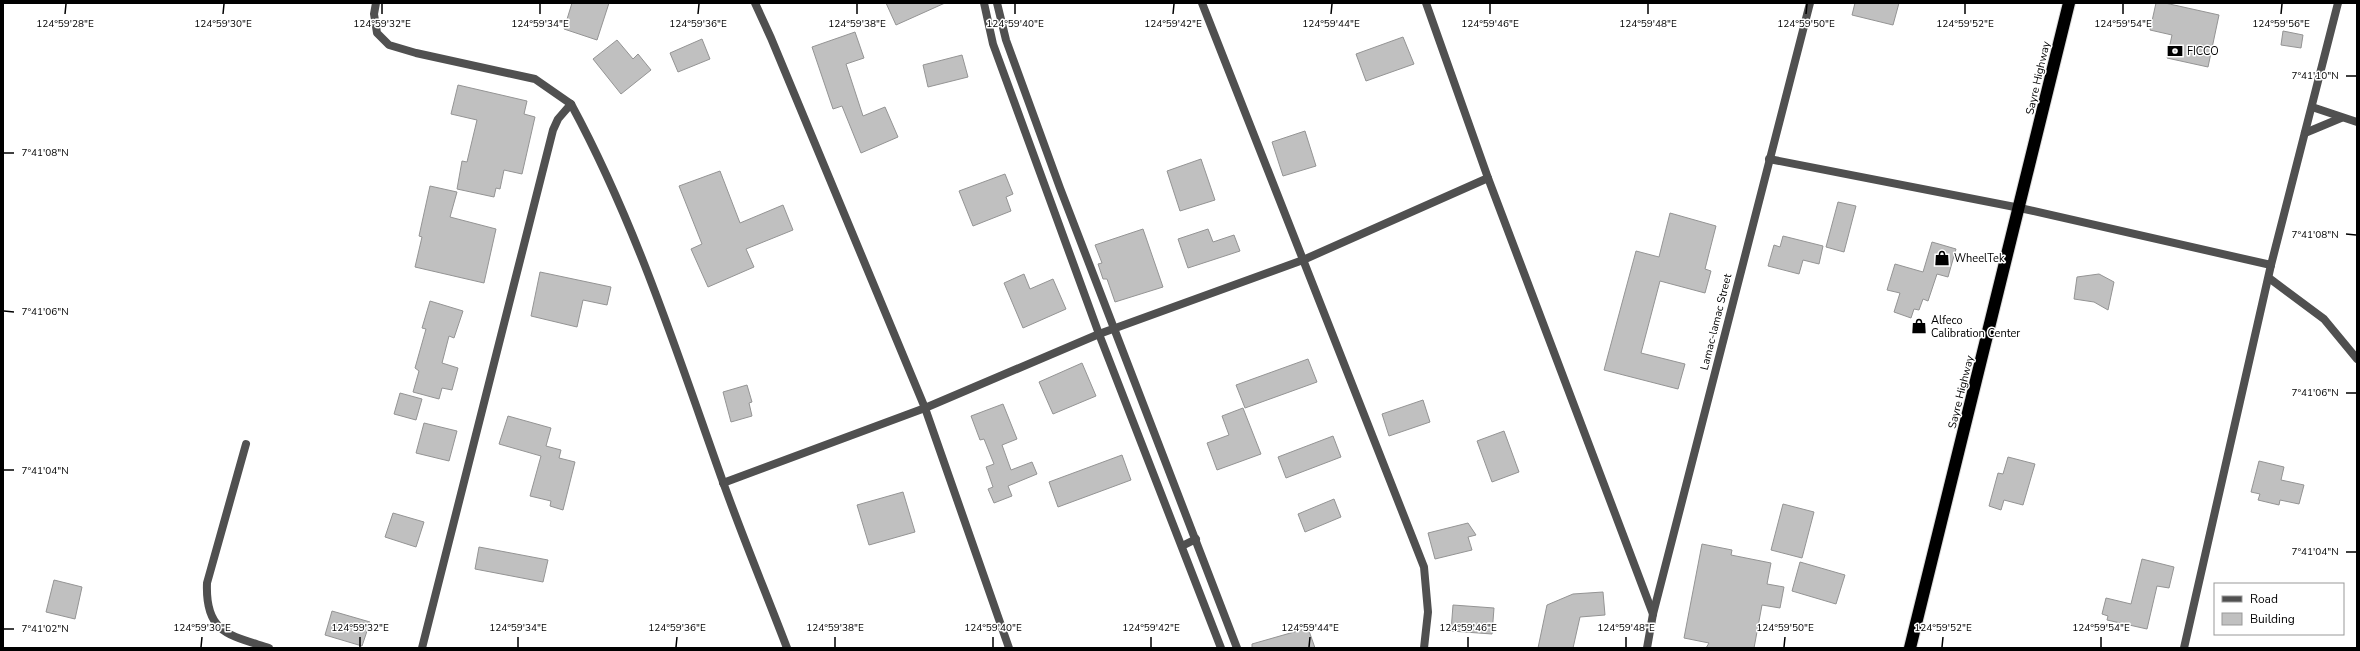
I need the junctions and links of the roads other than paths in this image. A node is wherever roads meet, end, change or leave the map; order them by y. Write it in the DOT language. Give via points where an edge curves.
graph roads {
  1 [pos="376,3"];
  2 [pos="754,3"];
  3 [pos="984,3"];
  4 [pos="997,3"];
  5 [pos="1202,3"];
  6 [pos="1426,3"];
  7 [pos="1810,3"];
  8 [pos="2069,3"];
  9 [pos="2338,3"];
  10 [pos="1024,90"];
  11 [pos="1012,95"];
  12 [pos="571,104"];
  13 [pos="2312,107"];
  14 [pos="2341,118"];
  15 [pos="2357,122"];
  16 [pos="2305,133"];
  17 [pos="1769,159"];
  18 [pos="1488,178"];
  19 [pos="2020,208"];
  20 [pos="1303,260"];
  21 [pos="2271,265"];
  22 [pos="2269,278"];
  23 [pos="1115,328"];
  24 [pos="1099,334"];
  25 [pos="2357,359"];
  26 [pos="925,408"];
  27 [pos="246,444"];
  28 [pos="723,483"];
  29 [pos="1196,539"];
  30 [pos="1182,546"];
  31 [pos="1653,614"];
  32 [pos="269,648"];
  33 [pos="422,648"];
  34 [pos="787,648"];
  35 [pos="1009,648"];
  36 [pos="1221,648"];
  37 [pos="1237,648"];
  38 [pos="1424,648"];
  39 [pos="1647,648"];
  40 [pos="1910,648"];
  41 [pos="2184,648"];
  1 -- 12 [label="street" via="374,14 377,34 389,45 535,79"];
  2 -- 26 [label="street" via="774,45"];
  3 -- 11 [label="street" via="993,44"];
  4 -- 10 [label="street" via="1006,40"];
  5 -- 20 [label="street"];
  6 -- 18 [label="street"];
  7 -- 17 [label="street, Lamac-lamac Street"];
  8 -- 19 [label="highway, Sayre Highway"];
  9 -- 13 [label="street"];
  10 -- 11 [label="street"];
  10 -- 23 [label="street"];
  11 -- 24 [label="street"];
  12 -- 28 [label="street" via="600,156 634,235 674,340"];
  12 -- 33 [label="street" via="558,119 553,130"];
  13 -- 14 [label="street"];
  13 -- 16 [label="street"];
  14 -- 15 [label="street"];
  14 -- 16 [label="street"];
  16 -- 21 [label="street"];
  17 -- 19 [label="street"];
  17 -- 31 [label="street, Lamac-lamac Street"];
  18 -- 20 [label="street"];
  18 -- 31 [label="street"];
  19 -- 21 [label="street"];
  19 -- 40 [label="highway, Sayre Highway"];
  20 -- 23 [label="street"];
  20 -- 38 [label="street" via="1424,567 1428,612"];
  21 -- 22 [label="street"];
  22 -- 25 [label="street" via="2324,319"];
  22 -- 41 [label="street"];
  23 -- 24 [label="street"];
  23 -- 29 [label="street"];
  24 -- 26 [label="street"];
  24 -- 30 [label="street"];
  26 -- 28 [label="street"];
  26 -- 35 [label="street"];
  27 -- 32 [label="street" via="207,583 206,600 210,614 226,634"];
  28 -- 34 [label="street"];
  29 -- 30 [label="street"];
  29 -- 37 [label="street"];
  30 -- 36 [label="street"];
  31 -- 39 [label="street, Lamac-lamac Street"];
}
